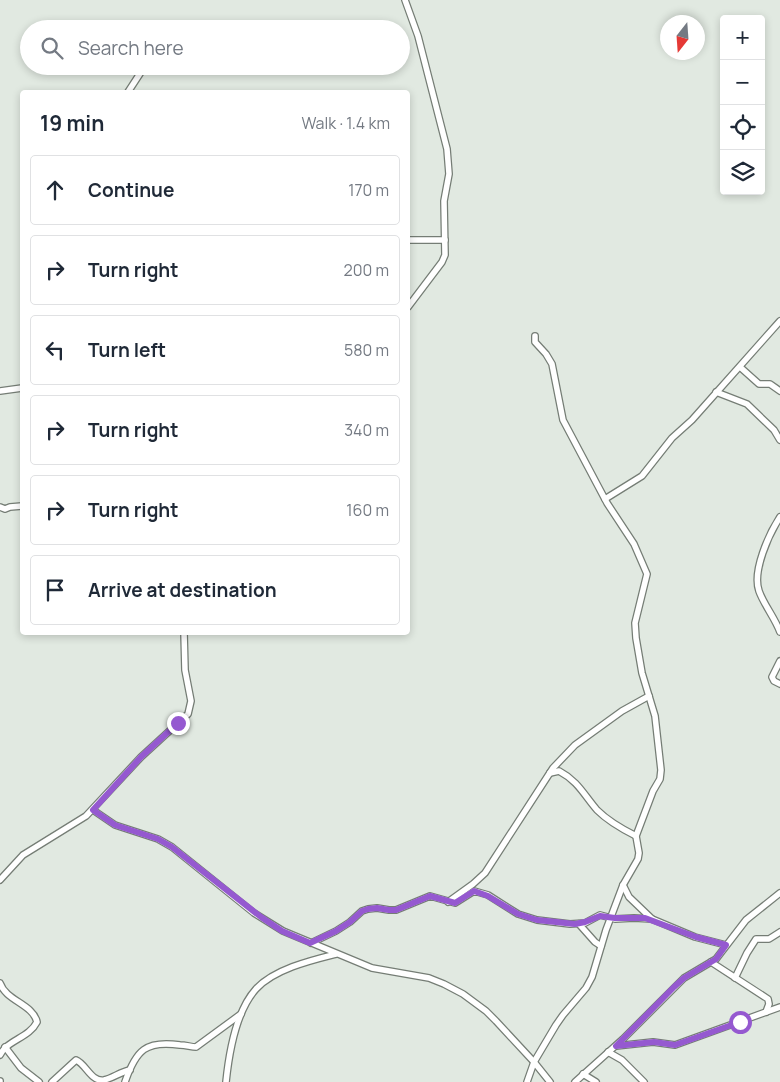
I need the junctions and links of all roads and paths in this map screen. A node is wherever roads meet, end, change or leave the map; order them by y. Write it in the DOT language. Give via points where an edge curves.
graph roads {
  1 [pos="405,0"];
  2 [pos="139,75"];
  3 [pos="129,90"];
  4 [pos="410,240"];
  5 [pos="445,240"];
  6 [pos="410,304"];
  7 [pos="780,321"];
  8 [pos="535,336"];
  9 [pos="740,367"];
  10 [pos="20,388"];
  11 [pos="0,391"];
  12 [pos="780,391"];
  13 [pos="716,392"];
  14 [pos="780,440"];
  15 [pos="606,499"];
  16 [pos="20,506"];
  17 [pos="0,507"];
  18 [pos="780,518"];
  19 [pos="780,632"];
  20 [pos="184,635"];
  21 [pos="780,661"];
  22 [pos="780,684"];
  23 [pos="649,696"];
  24 [pos="550,773"];
  25 [pos="93,810"];
  26 [pos="636,836"];
  27 [pos="0,880"];
  28 [pos="623,885"];
  29 [pos="780,893"];
  30 [pos="448,902"];
  31 [pos="611,918"];
  32 [pos="652,920"];
  33 [pos="579,924"];
  34 [pos="780,932"];
  35 [pos="310,943"];
  36 [pos="726,945"];
  37 [pos="601,946"];
  38 [pos="336,954"];
  39 [pos="711,962"];
  40 [pos="735,978"];
  41 [pos="0,985"];
  42 [pos="780,1007"];
  43 [pos="766,1012"];
  44 [pos="240,1014"];
  45 [pos="616,1046"];
  46 [pos="5,1047"];
  47 [pos="608,1052"];
  48 [pos="0,1055"];
  49 [pos="534,1062"];
  50 [pos="130,1070"];
  51 [pos="584,1074"];
  52 [pos="39,1082"];
  53 [pos="52,1082"];
  54 [pos="126,1082"];
  55 [pos="226,1082"];
  56 [pos="527,1082"];
  57 [pos="550,1082"];
  58 [pos="575,1082"];
  59 [pos="596,1082"];
  60 [pos="644,1082"];
  1 -- 5 [label="street" via="418,36 447,149 449,174 444,201"];
  2 -- 3 [label="street"];
  4 -- 5 [label="street"];
  5 -- 6 [label="street" via="442,262"];
  7 -- 9 [label="street"];
  8 -- 15 [label="street" via="535,342 553,368 563,420"];
  9 -- 12 [label="street" via="759,384 770,384"];
  9 -- 13 [label="street"];
  10 -- 11 [label="street"];
  13 -- 14 [label="street" via="747,404"];
  13 -- 15 [label="street" via="672,438 642,476"];
  15 -- 23 [label="street" via="634,544 646,574 635,626 640,668"];
  16 -- 17 [label="street"];
  18 -- 19 [label="street" via="769,538 756,578 759,593"];
  20 -- 25 [label="street" via="185,670 191,702 188,714 141,757"];
  21 -- 22 [label="street" via="772,678"];
  23 -- 24 [label="street" via="575,745"];
  23 -- 26 [label="street" via="657,724 661,773"];
  24 -- 26 [label="street" via="559,771 571,778 602,814"];
  24 -- 30 [label="street" via="485,873"];
  25 -- 27 [label="street" via="76,824 23,855"];
  25 -- 35 [label="street" via="115,825 172,847 261,917 282,931"];
  26 -- 28 [label="street" via="639,856"];
  28 -- 31 [label="street"];
  28 -- 32 [label="street" via="629,897"];
  29 -- 36 [label="street" via="746,920"];
  30 -- 33 [label="street" via="455,903 470,892 478,891 520,915"];
  30 -- 35 [label="street" via="430,896 396,910 368,909 336,931"];
  31 -- 32 [label="street"];
  31 -- 33 [label="street" via="600,916"];
  31 -- 37 [label="street"];
  32 -- 36 [label="street"];
  33 -- 37 [label="street"];
  34 -- 40 [label="street" via="769,939 756,939"];
  35 -- 38 [label="street"];
  36 -- 39 [label="street"];
  37 -- 49 [label="street" via="590,983 563,1015"];
  38 -- 44 [label="street" via="270,978 255,990"];
  38 -- 49 [label="street" via="376,969 429,978 453,988 486,1011"];
  39 -- 40 [label="street"];
  39 -- 45 [label="street" via="679,982"];
  40 -- 43 [label="street" via="768,999"];
  41 -- 46 [label="street" via="6,994 33,1014 37,1022 30,1031"];
  42 -- 43 [label="street"];
  43 -- 45 [label="street" via="675,1045 654,1042"];
  44 -- 50 [label="street" via="196,1047 150,1046 138,1055"];
  44 -- 55 [label="street"];
  45 -- 47 [label="street"];
  46 -- 48 [label="street"];
  46 -- 52 [label="street" via="21,1068"];
  47 -- 51 [label="street"];
  47 -- 60 [label="street" via="622,1060"];
  49 -- 56 [label="street"];
  49 -- 57 [label="street"];
  50 -- 53 [label="street" via="99,1080 76,1060"];
  50 -- 54 [label="street"];
  51 -- 58 [label="street"];
  51 -- 59 [label="street"];
}
